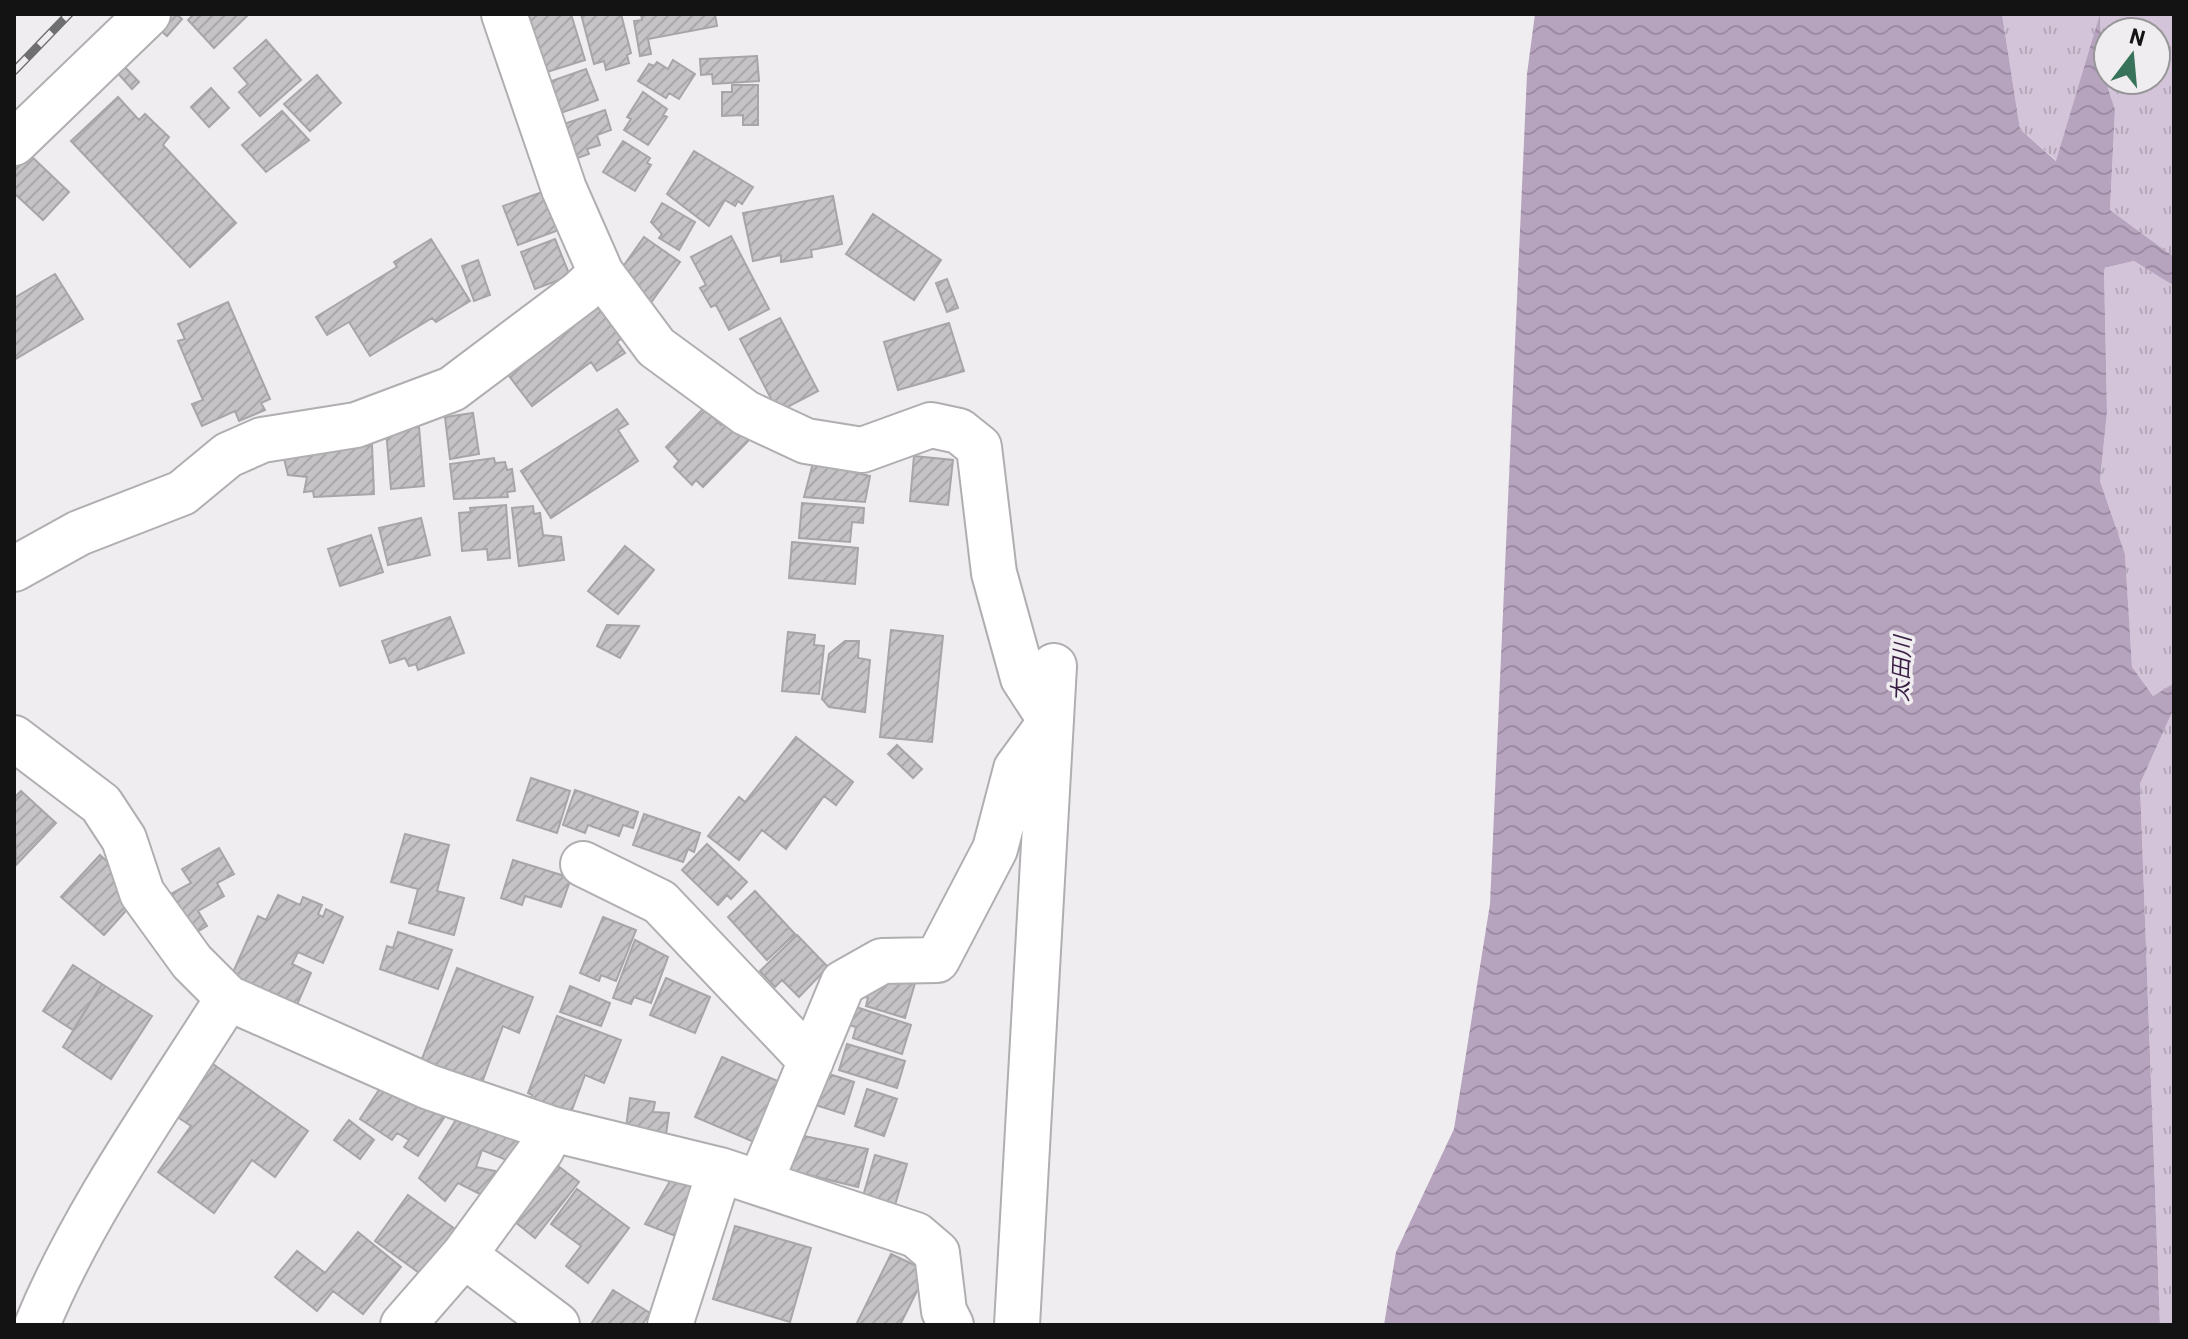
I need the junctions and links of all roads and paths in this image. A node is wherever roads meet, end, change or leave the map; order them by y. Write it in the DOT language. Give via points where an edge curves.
graph roads {
  1 [pos="148,14"];
  2 [pos="504,14"];
  3 [pos="14,143"];
  4 [pos="601,273"];
  5 [pos="14,569"];
  6 [pos="1054,666"];
  7 [pos="1051,721"];
  8 [pos="14,738"];
  9 [pos="583,864"];
  10 [pos="228,998"];
  11 [pos="811,1061"];
  12 [pos="552,1129"];
  13 [pos="740,1177"];
  14 [pos="464,1255"];
  15 [pos="37,1325"];
  16 [pos="403,1325"];
  17 [pos="557,1325"];
  18 [pos="670,1325"];
  19 [pos="951,1325"];
  20 [pos="1017,1325"];
  1 -- 3 [label="street"];
  2 -- 4 [label="street" via="564,189"];
  4 -- 5 [label="street" via="452,389 356,425 262,440 228,455 182,493 79,533"];
  4 -- 7 [label="street" via="656,347 746,413 806,441 862,450 931,425 959,431 979,447 994,573 1023,678"];
  6 -- 7 [label="street"];
  7 -- 11 [label="street" via="1016,769 995,849 937,960 882,961 843,983"];
  7 -- 20 [label="street"];
  8 -- 10 [label="street" via="101,804 124,839 142,893 192,962"];
  9 -- 11 [label="street" via="660,902"];
  10 -- 12 [label="street" via="429,1087"];
  10 -- 15 [label="street" via="125,1162"];
  11 -- 13 [label="street"];
  12 -- 13 [label="street"];
  12 -- 14 [label="street"];
  13 -- 18 [label="street"];
  13 -- 19 [label="street" via="916,1235 937,1253 944,1311"];
  14 -- 16 [label="street"];
  14 -- 17 [label="street"];
}
